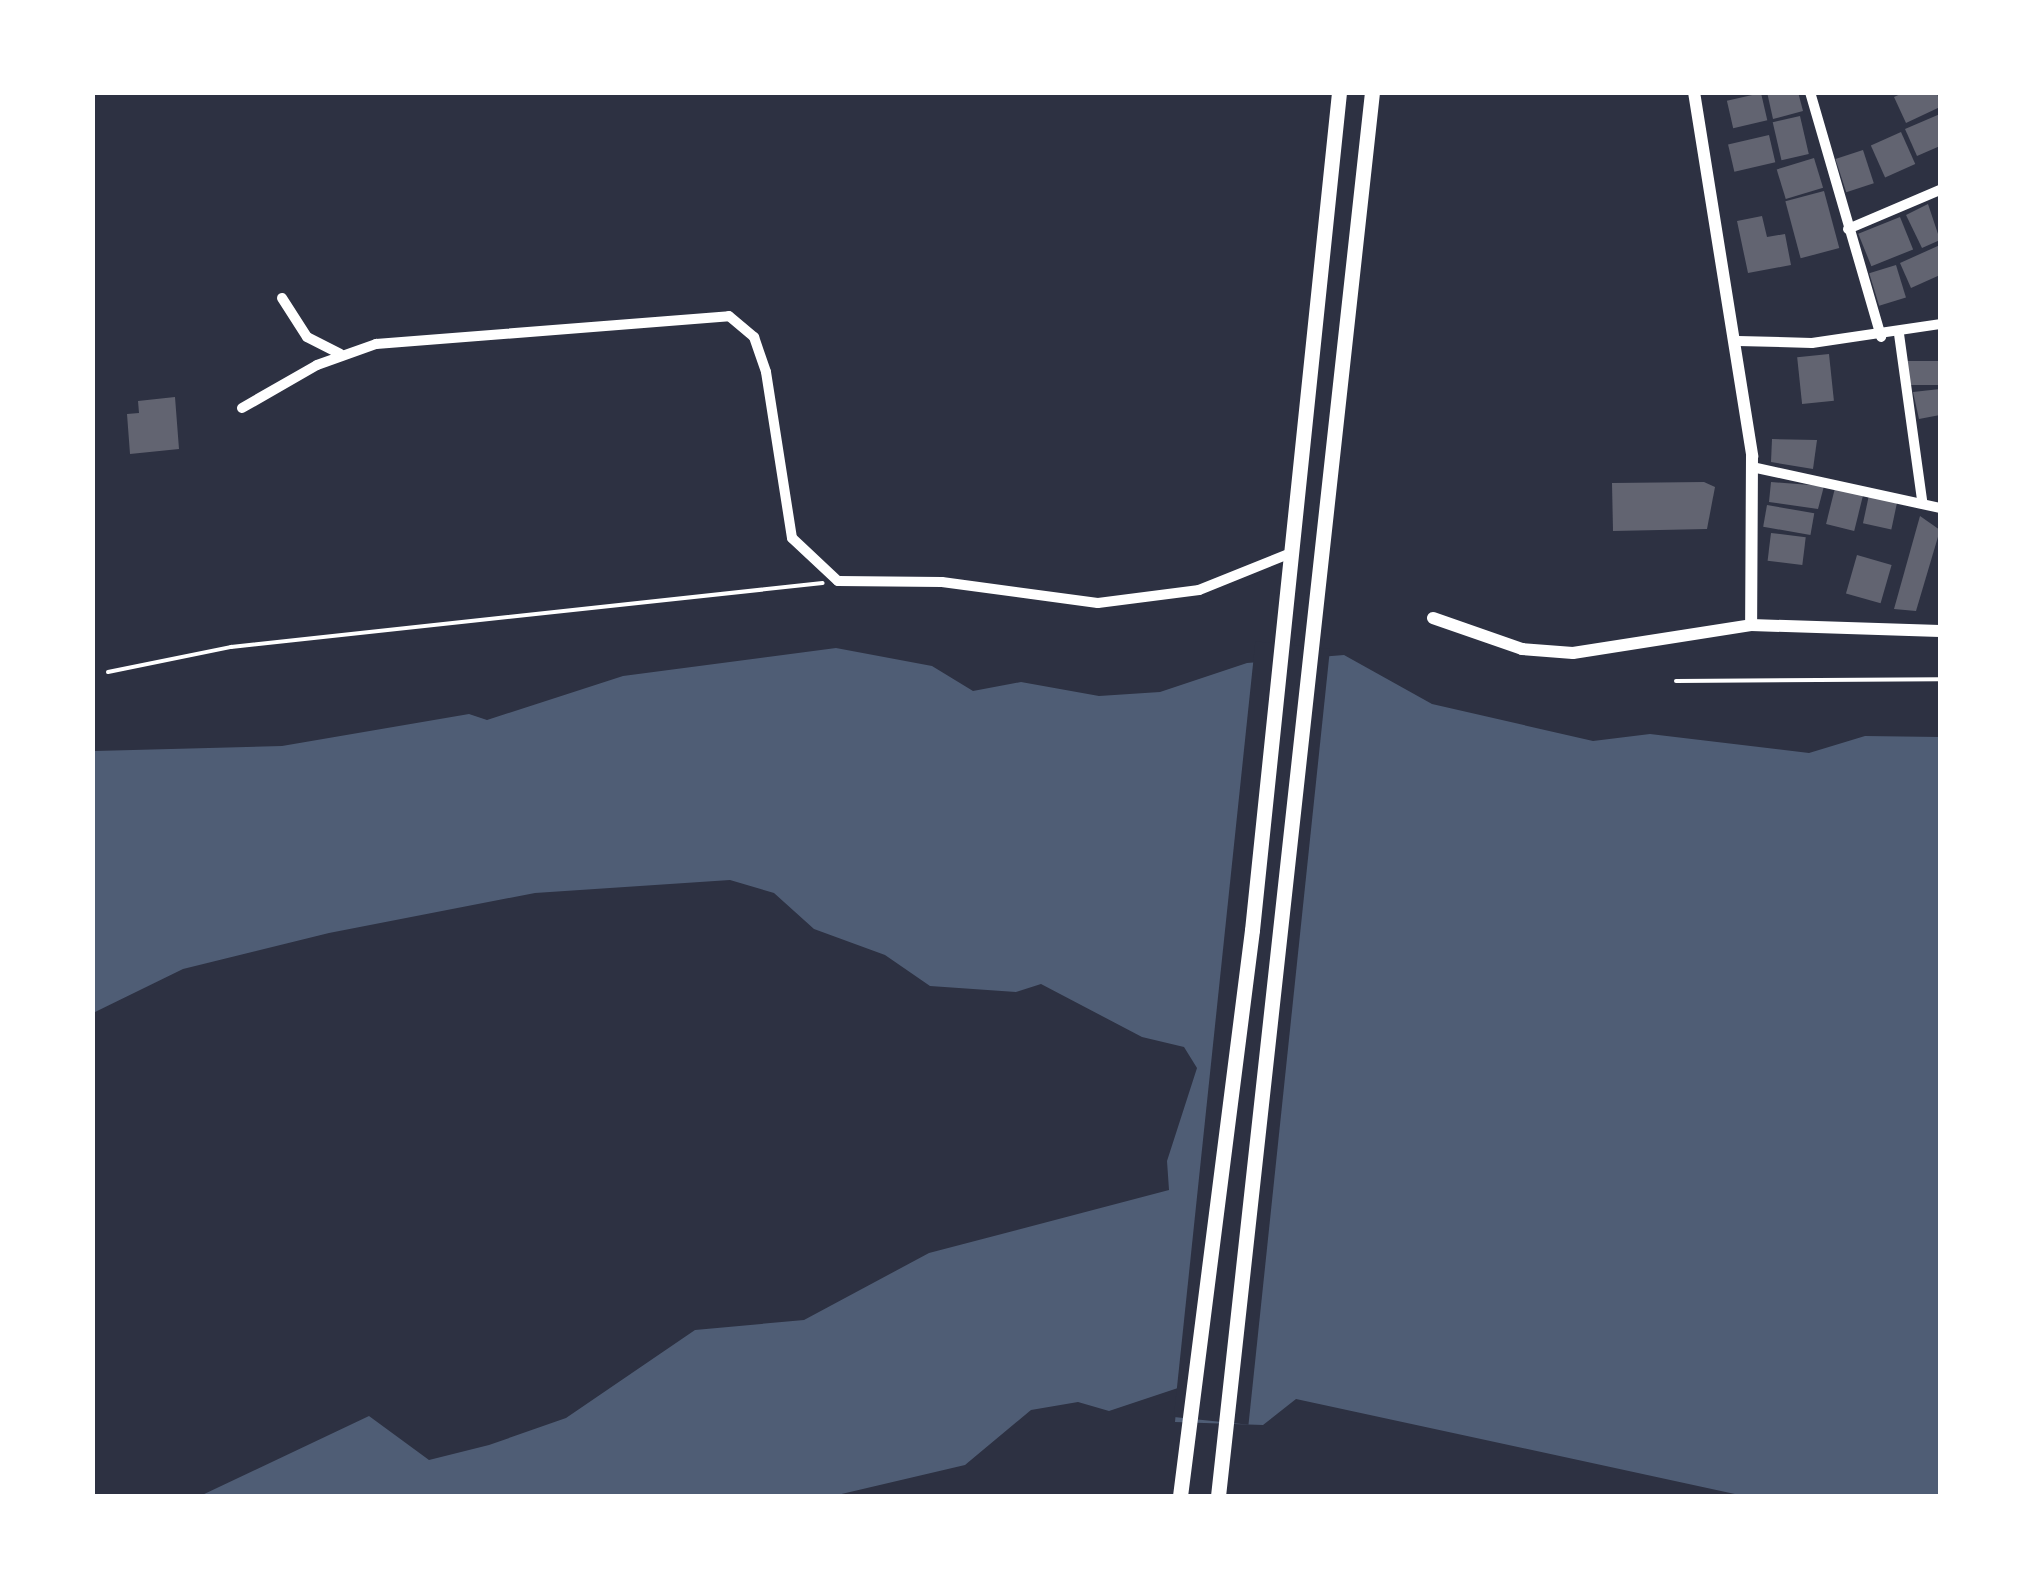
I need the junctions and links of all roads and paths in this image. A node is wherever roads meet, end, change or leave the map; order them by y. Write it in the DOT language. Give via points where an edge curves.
graph roads {
  1 [pos="1340,92"];
  2 [pos="1372,92"];
  3 [pos="1694,92"];
  4 [pos="1810,92"];
  5 [pos="1940,190"];
  6 [pos="1848,229"];
  7 [pos="282,298"];
  8 [pos="1940,324"];
  9 [pos="1899,334"];
  10 [pos="1881,337"];
  11 [pos="1738,341"];
  12 [pos="340,354"];
  13 [pos="242,408"];
  14 [pos="1752,468"];
  15 [pos="1922,500"];
  16 [pos="1940,508"];
  17 [pos="1286,556"];
  18 [pos="838,581"];
  19 [pos="1433,618"];
  20 [pos="1751,624"];
  21 [pos="1940,631"];
  22 [pos="108,672"];
  23 [pos="1940,679"];
  24 [pos="1676,681"];
  25 [pos="1180,1496"];
  26 [pos="1218,1496"];
  1 -- 17 [label="highway"];
  2 -- 26 [label="highway" via="1313,581"];
  3 -- 11 [label="street"];
  4 -- 6 [label="street"];
  5 -- 6 [label="street"];
  6 -- 10 [label="street"];
  7 -- 12 [label="street" via="307,336"];
  8 -- 9 [label="street"];
  9 -- 10 [label="street"];
  9 -- 15 [label="street"];
  10 -- 11 [label="street"];
  11 -- 14 [label="street"];
  12 -- 13 [label="street"];
  12 -- 18 [label="street" via="730,316 754,337 766,372 792,538"];
  14 -- 15 [label="street"];
  14 -- 20 [label="street"];
  15 -- 16 [label="street"];
  17 -- 18 [label="street" via="1198,590 1098,603 942,582"];
  17 -- 25 [label="highway" via="1252,930"];
  18 -- 22 [label="path" via="231,646"];
  19 -- 20 [label="street" via="1522,649 1573,653"];
  20 -- 21 [label="street"];
  23 -- 24 [label="path"];
}
